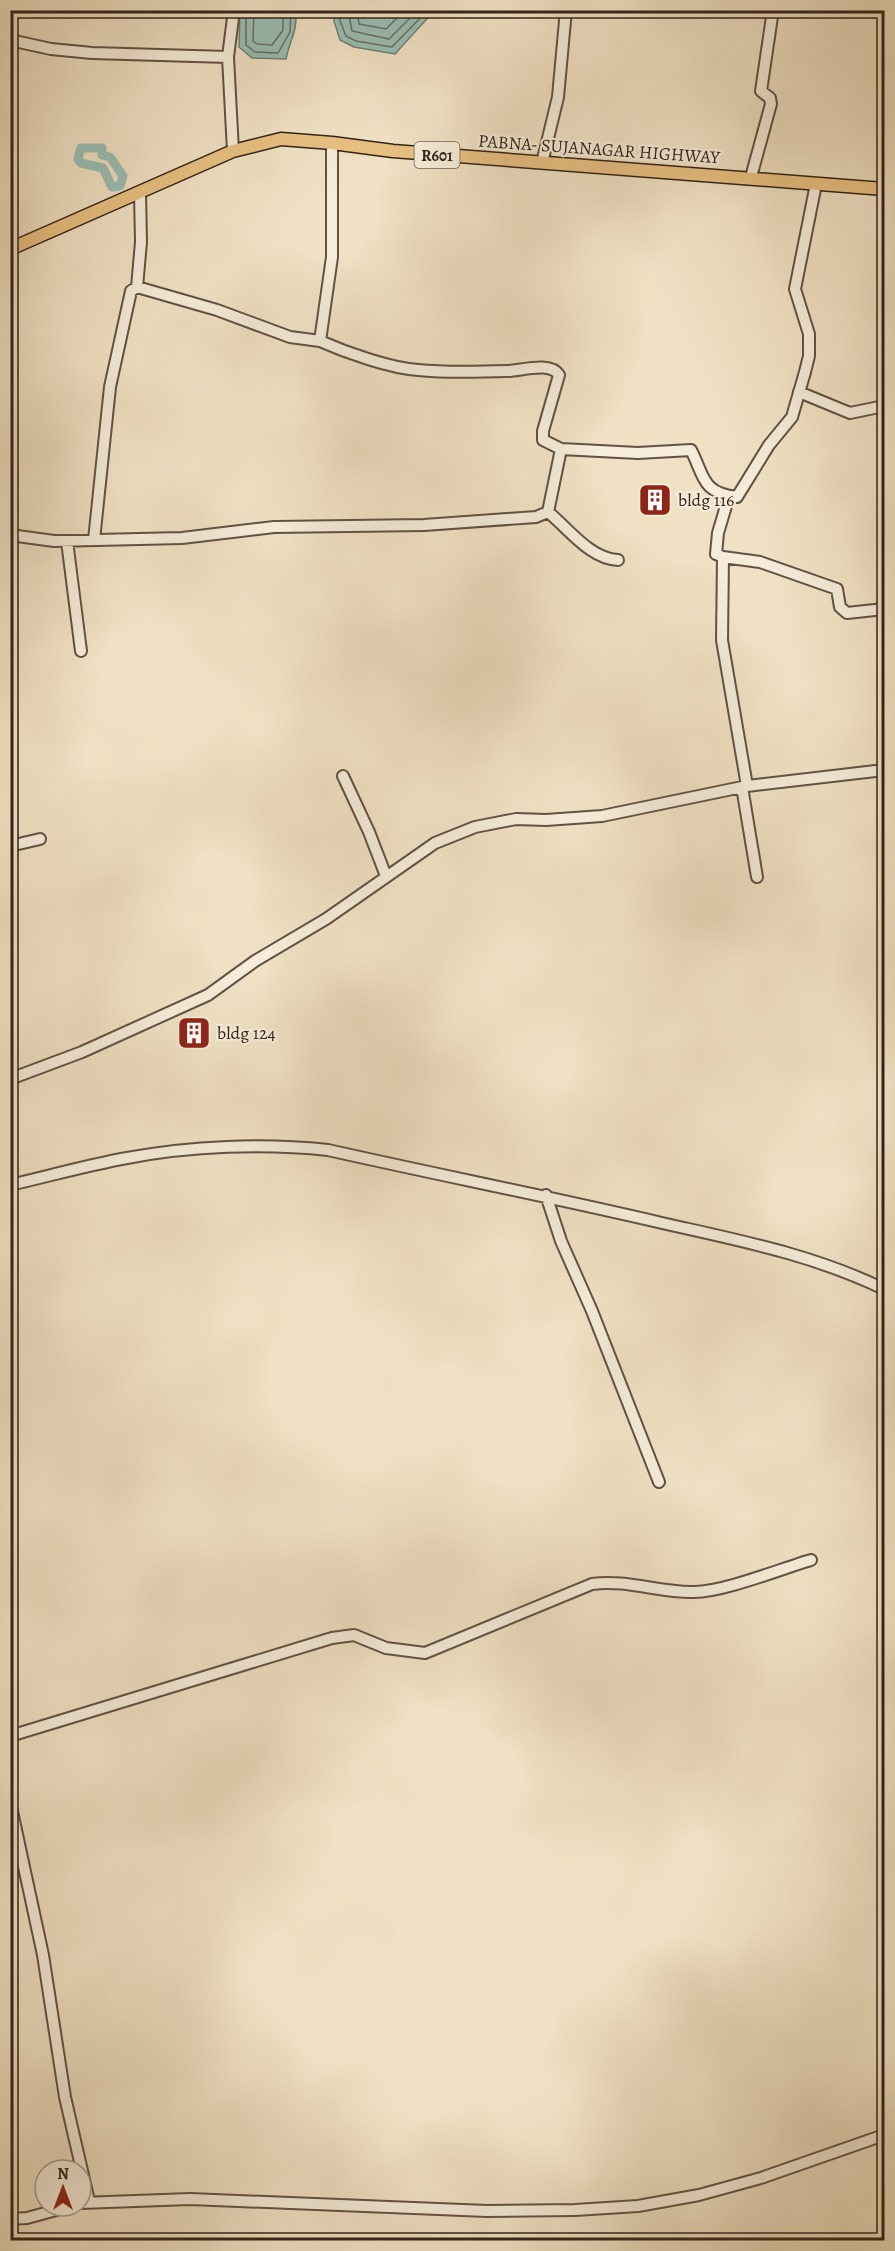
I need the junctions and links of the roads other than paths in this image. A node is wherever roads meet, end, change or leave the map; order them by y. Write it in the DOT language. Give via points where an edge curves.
graph roads {
  1 [pos="234,10"];
  2 [pos="566,10"];
  3 [pos="773,10"];
  4 [pos="10,40"];
  5 [pos="228,57"];
  6 [pos="332,142"];
  7 [pos="233,151"];
  8 [pos="542,163"];
  9 [pos="751,177"];
  10 [pos="816,184"];
  11 [pos="885,189"];
  12 [pos="140,193"];
  13 [pos="10,249"];
  14 [pos="137,287"];
  15 [pos="320,341"];
  16 [pos="799,392"];
  17 [pos="885,406"];
  18 [pos="561,449"];
  19 [pos="729,496"];
  20 [pos="548,512"];
  21 [pos="10,535"];
  22 [pos="94,540"];
  23 [pos="67,541"];
  24 [pos="723,558"];
  25 [pos="618,560"];
  26 [pos="885,609"];
  27 [pos="81,651"];
  28 [pos="885,770"];
  29 [pos="343,776"];
  30 [pos="744,787"];
  31 [pos="40,839"];
  32 [pos="10,846"];
  33 [pos="386,876"];
  34 [pos="758,877"];
  35 [pos="10,1079"];
  36 [pos="10,1185"];
  37 [pos="546,1195"];
  38 [pos="885,1289"];
  39 [pos="660,1482"];
  40 [pos="811,1560"];
  41 [pos="10,1736"];
  42 [pos="10,1802"];
  43 [pos="885,2135"];
  44 [pos="77,2158"];
  45 [pos="93,2202"];
  46 [pos="33,2214"];
  47 [pos="10,2219"];
  1 -- 5 [label="street"];
  2 -- 8 [label="street" via="558,97"];
  3 -- 9 [label="street" via="761,91 771,104"];
  4 -- 5 [label="street" via="92,53"];
  5 -- 7 [label="street"];
  6 -- 7 [label="main road, PABNA- SUJANAGAR HIGHWAY / R601" via="281,139"];
  6 -- 8 [label="main road, PABNA- SUJANAGAR HIGHWAY / R601"];
  6 -- 15 [label="street" via="332,257"];
  7 -- 12 [label="main road, PABNA- SUJANAGAR HIGHWAY / R601"];
  8 -- 9 [label="main road, PABNA- SUJANAGAR HIGHWAY / R601"];
  9 -- 10 [label="main road, PABNA- SUJANAGAR HIGHWAY / R601"];
  10 -- 11 [label="main road, PABNA- SUJANAGAR HIGHWAY / R601"];
  10 -- 16 [label="street" via="795,289 809,334 809,356"];
  12 -- 13 [label="main road, PABNA- SUJANAGAR HIGHWAY / R601"];
  12 -- 14 [label="street"];
  14 -- 15 [label="street" via="290,337"];
  14 -- 22 [label="street" via="131,291 126,307 110,387"];
  15 -- 18 [label="street" via="392,366 417,370 550,368 559,375 543,440"];
  16 -- 17 [label="street" via="850,412"];
  16 -- 19 [label="street" via="792,417 769,445 737,497"];
  18 -- 19 [label="street" via="638,453 691,450 704,483"];
  18 -- 20 [label="street"];
  19 -- 24 [label="street" via="715,551"];
  20 -- 22 [label="street" via="536,517 424,525 274,527 182,538"];
  20 -- 25 [label="street" via="586,547"];
  21 -- 23 [label="street"];
  22 -- 23 [label="street"];
  23 -- 27 [label="street"];
  24 -- 26 [label="street" via="760,562 837,589 840,607 847,613"];
  24 -- 30 [label="street" via="722,640"];
  28 -- 30 [label="street"];
  29 -- 33 [label="street"];
  30 -- 33 [label="street" via="602,816 516,819 475,827 435,843"];
  30 -- 34 [label="street"];
  31 -- 32 [label="street"];
  33 -- 35 [label="street" via="208,994 82,1052"];
  36 -- 37 [label="street" via="164,1152 302,1147"];
  37 -- 38 [label="street" via="788,1251"];
  37 -- 39 [label="street" via="561,1241"];
  40 -- 41 [label="street" via="705,1592 607,1582 592,1584 425,1653 386,1648 354,1635 332,1638"];
  42 -- 44 [label="street" via="43,1955"];
  43 -- 45 [label="street" via="762,2178 638,2206 487,2211 190,2199"];
  46 -- 47 [label="street"];
}
